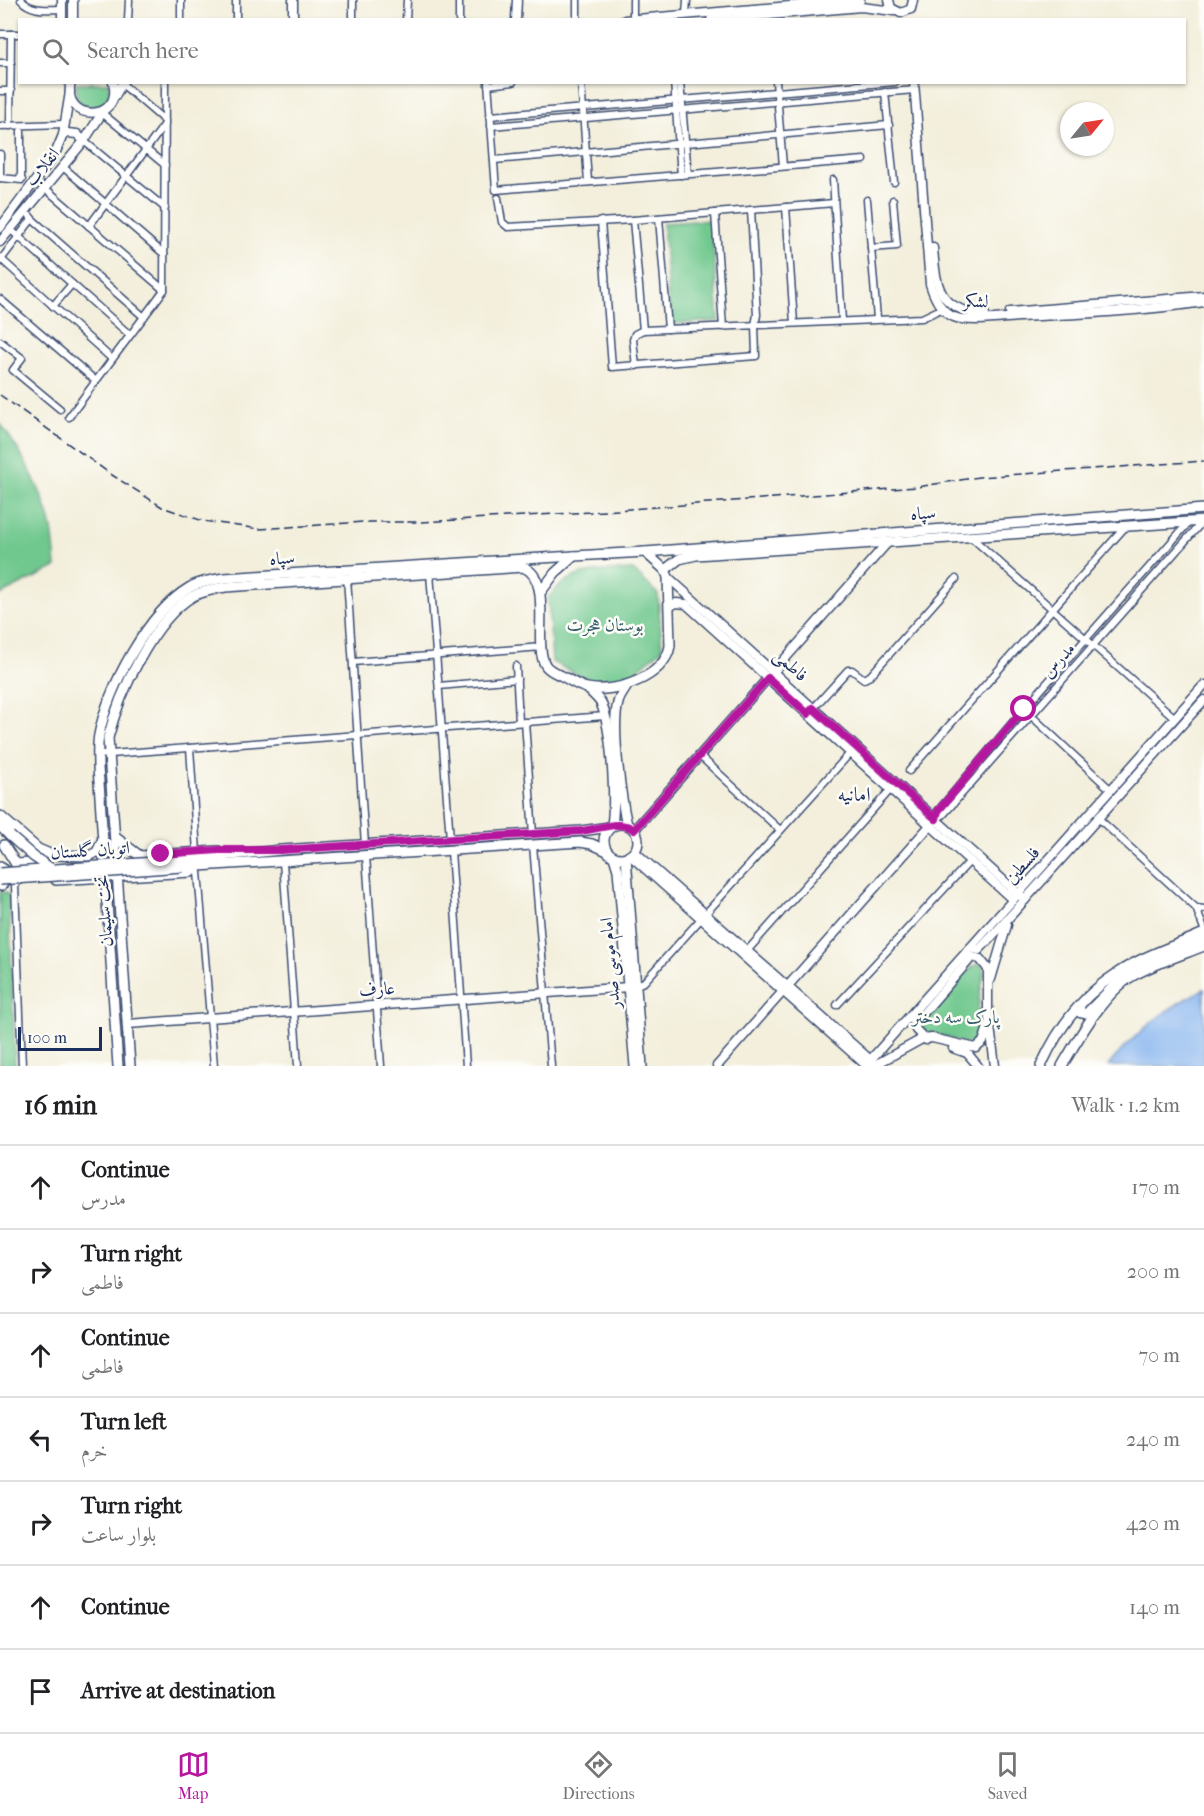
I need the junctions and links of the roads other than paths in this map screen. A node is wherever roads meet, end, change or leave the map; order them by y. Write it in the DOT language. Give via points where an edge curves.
graph roads {
  1 [pos="74,0"];
  2 [pos="129,0"];
  3 [pos="181,0"];
  4 [pos="236,0"];
  5 [pos="294,0"];
  6 [pos="353,0"];
  7 [pos="407,0"];
  8 [pos="459,0"];
  9 [pos="517,0"];
  10 [pos="577,0"];
  11 [pos="633,0"];
  12 [pos="687,0"];
  13 [pos="860,0"];
  14 [pos="890,0"];
  15 [pos="24,1"];
  16 [pos="879,4"];
  17 [pos="62,5"];
  18 [pos="912,5"];
  19 [pos="770,10"];
  20 [pos="686,14"];
  21 [pos="897,14"];
  22 [pos="73,18"];
  23 [pos="128,18"];
  24 [pos="181,18"];
  25 [pos="236,18"];
  26 [pos="293,18"];
  27 [pos="353,18"];
  28 [pos="406,18"];
  29 [pos="459,18"];
  30 [pos="516,18"];
  31 [pos="577,18"];
  32 [pos="633,18"];
  33 [pos="644,18"];
  34 [pos="746,18"];
  35 [pos="0,34"];
  36 [pos="11,34"];
  37 [pos="18,34"];
  38 [pos="0,63"];
  39 [pos="11,63"];
  40 [pos="119,84"];
  41 [pos="120,84"];
  42 [pos="165,84"];
  43 [pos="488,84"];
  44 [pos="581,84"];
  45 [pos="674,84"];
  46 [pos="680,84"];
  47 [pos="776,84"];
  48 [pos="871,84"];
  49 [pos="916,85"];
  50 [pos="70,86"];
  51 [pos="0,91"];
  52 [pos="10,91"];
  53 [pos="777,92"];
  54 [pos="885,92"];
  55 [pos="678,100"];
  56 [pos="777,101"];
  57 [pos="583,109"];
  58 [pos="679,110"];
  59 [pos="103,112"];
  60 [pos="490,116"];
  61 [pos="584,118"];
  62 [pos="165,123"];
  63 [pos="65,124"];
  64 [pos="889,125"];
  65 [pos="0,126"];
  66 [pos="10,126"];
  67 [pos="491,126"];
  68 [pos="21,131"];
  69 [pos="780,134"];
  70 [pos="63,135"];
  71 [pos="84,141"];
  72 [pos="682,143"];
  73 [pos="146,149"];
  74 [pos="586,151"];
  75 [pos="0,154"];
  76 [pos="494,160"];
  77 [pos="864,160"];
  78 [pos="165,165"];
  79 [pos="783,166"];
  80 [pos="63,167"];
  81 [pos="685,174"];
  82 [pos="126,176"];
  83 [pos="0,178"];
  84 [pos="833,180"];
  85 [pos="588,182"];
  86 [pos="894,182"];
  87 [pos="46,189"];
  88 [pos="498,198"];
  89 [pos="867,200"];
  90 [pos="893,200"];
  91 [pos="834,203"];
  92 [pos="106,204"];
  93 [pos="786,207"];
  94 [pos="165,208"];
  95 [pos="751,210"];
  96 [pos="715,213"];
  97 [pos="29,215"];
  98 [pos="659,218"];
  99 [pos="633,220"];
  100 [pos="601,221"];
  101 [pos="89,226"];
  102 [pos="0,228"];
  103 [pos="11,230"];
  104 [pos="19,236"];
  105 [pos="0,242"];
  106 [pos="871,249"];
  107 [pos="164,254"];
  108 [pos="0,259"];
  109 [pos="72,284"];
  110 [pos="164,290"];
  111 [pos="1204,296"];
  112 [pos="0,299"];
  113 [pos="1204,302"];
  114 [pos="53,306"];
  115 [pos="942,308"];
  116 [pos="144,317"];
  117 [pos="877,320"];
  118 [pos="842,321"];
  119 [pos="794,323"];
  120 [pos="755,325"];
  121 [pos="723,327"];
  122 [pos="668,329"];
  123 [pos="643,330"];
  124 [pos="130,335"];
  125 [pos="0,341"];
  126 [pos="112,359"];
  127 [pos="636,366"];
  128 [pos="96,381"];
  129 [pos="60,410"];
  130 [pos="69,417"];
  131 [pos="1204,510"];
  132 [pos="1203,521"];
  133 [pos="1189,522"];
  134 [pos="1126,526"];
  135 [pos="970,537"];
  136 [pos="888,542"];
  137 [pos="645,552"];
  138 [pos="574,556"];
  139 [pos="430,568"];
  140 [pos="666,573"];
  141 [pos="347,578"];
  142 [pos="956,579"];
  143 [pos="540,593"];
  144 [pos="669,606"];
  145 [pos="1053,610"];
  146 [pos="1086,639"];
  147 [pos="1093,645"];
  148 [pos="542,647"];
  149 [pos="436,656"];
  150 [pos="353,662"];
  151 [pos="516,666"];
  152 [pos="771,675"];
  153 [pos="517,679"];
  154 [pos="1204,685"];
  155 [pos="439,686"];
  156 [pos="627,686"];
  157 [pos="588,689"];
  158 [pos="1204,700"];
  159 [pos="1024,709"];
  160 [pos="811,711"];
  161 [pos="1031,715"];
  162 [pos="605,716"];
  163 [pos="1175,718"];
  164 [pos="522,722"];
  165 [pos="442,728"];
  166 [pos="358,735"];
  167 [pos="190,748"];
  168 [pos="853,749"];
  169 [pos="109,754"];
  170 [pos="98,755"];
  171 [pos="700,756"];
  172 [pos="909,771"];
  173 [pos="891,789"];
  174 [pos="1111,790"];
  175 [pos="0,816"];
  176 [pos="1098,818"];
  177 [pos="934,822"];
  178 [pos="0,826"];
  179 [pos="611,826"];
  180 [pos="631,827"];
  181 [pos="780,830"];
  182 [pos="533,834"];
  183 [pos="115,837"];
  184 [pos="450,839"];
  185 [pos="102,840"];
  186 [pos="2,843"];
  187 [pos="365,845"];
  188 [pos="533,845"];
  189 [pos="38,849"];
  190 [pos="281,850"];
  191 [pos="451,850"];
  192 [pos="197,852"];
  193 [pos="161,854"];
  194 [pos="610,854"];
  195 [pos="630,855"];
  196 [pos="366,856"];
  197 [pos="970,861"];
  198 [pos="283,862"];
  199 [pos="16,864"];
  200 [pos="182,864"];
  201 [pos="0,867"];
  202 [pos="52,869"];
  203 [pos="198,872"];
  204 [pos="0,873"];
  205 [pos="164,874"];
  206 [pos="105,878"];
  207 [pos="118,878"];
  208 [pos="16,883"];
  209 [pos="0,884"];
  210 [pos="1019,898"];
  211 [pos="1196,908"];
  212 [pos="1204,909"];
  213 [pos="1013,913"];
  214 [pos="702,916"];
  215 [pos="1204,929"];
  216 [pos="1204,933"];
  217 [pos="1204,939"];
  218 [pos="1204,946"];
  219 [pos="747,951"];
  220 [pos="974,951"];
  221 [pos="1136,971"];
  222 [pos="633,986"];
  223 [pos="988,988"];
  224 [pos="785,990"];
  225 [pos="545,993"];
  226 [pos="1110,996"];
  227 [pos="462,999"];
  228 [pos="1096,1004"];
  229 [pos="377,1005"];
  230 [pos="837,1005"];
  231 [pos="1080,1005"];
  232 [pos="294,1011"];
  233 [pos="912,1015"];
  234 [pos="210,1018"];
  235 [pos="128,1024"];
  236 [pos="914,1024"];
  237 [pos="989,1024"];
  238 [pos="922,1039"];
  239 [pos="869,1064"];
  240 [pos="22,1066"];
  241 [pos="118,1066"];
  242 [pos="130,1066"];
  243 [pos="214,1066"];
  244 [pos="298,1066"];
  245 [pos="381,1066"];
  246 [pos="466,1066"];
  247 [pos="551,1066"];
  248 [pos="635,1066"];
  249 [pos="642,1066"];
  250 [pos="717,1066"];
  251 [pos="978,1066"];
  252 [pos="995,1066"];
  253 [pos="1041,1066"];
  254 [pos="1062,1066"];
  1 -- 22 [label="street"];
  2 -- 23 [label="street"];
  3 -- 24 [label="street"];
  4 -- 25 [label="street"];
  5 -- 26 [label="street"];
  6 -- 27 [label="street"];
  7 -- 28 [label="street"];
  8 -- 29 [label="street"];
  9 -- 30 [label="street"];
  10 -- 31 [label="street"];
  11 -- 32 [label="street"];
  12 -- 20 [label="street"];
  13 -- 19 [label="street"];
  14 -- 21 [label="street"];
  15 -- 17 [label="street" via="36,9"];
  16 -- 19 [label="street"];
  16 -- 21 [label="street"];
  18 -- 21 [label="street"];
  19 -- 20 [label="street"];
  19 -- 34 [label="street"];
  20 -- 33 [label="street"];
  35 -- 36 [label="street"];
  36 -- 37 [label="street"];
  36 -- 39 [label="street"];
  38 -- 39 [label="street"];
  39 -- 52 [label="street"];
  40 -- 59 [label="street, انقلاب"];
  41 -- 62 [label="street"];
  42 -- 62 [label="street"];
  43 -- 60 [label="street"];
  44 -- 57 [label="street"];
  45 -- 55 [label="street"];
  46 -- 55 [label="street"];
  47 -- 53 [label="street"];
  48 -- 53 [label="street"];
  49 -- 54 [label="street"];
  49 -- 111 [label="street, لشکر" via="935,274 940,293 950,305 968,313 990,314"];
  49 -- 115 [label="street, لشکر" via="930,284"];
  50 -- 59 [label="street" via="73,103 81,111"];
  50 -- 63 [label="street, انقلاب"];
  51 -- 52 [label="street"];
  52 -- 66 [label="street"];
  53 -- 55 [label="street"];
  53 -- 56 [label="street"];
  54 -- 56 [label="street"];
  54 -- 64 [label="street"];
  55 -- 57 [label="street"];
  55 -- 58 [label="street"];
  56 -- 58 [label="street"];
  56 -- 69 [label="street"];
  57 -- 60 [label="street"];
  57 -- 61 [label="street"];
  58 -- 61 [label="street"];
  58 -- 72 [label="street"];
  59 -- 71 [label="street, انقلاب"];
  59 -- 73 [label="street"];
  60 -- 67 [label="street"];
  61 -- 67 [label="street"];
  61 -- 74 [label="street"];
  62 -- 73 [label="street"];
  62 -- 78 [label="street"];
  63 -- 66 [label="street"];
  63 -- 70 [label="street, انقلاب"];
  64 -- 69 [label="street"];
  64 -- 86 [label="street"];
  65 -- 66 [label="street"];
  67 -- 76 [label="street"];
  68 -- 83 [label="street" via="22,179"];
  69 -- 72 [label="street"];
  69 -- 79 [label="street"];
  70 -- 71 [label="street" via="77,134"];
  70 -- 102 [label="street, انقلاب" via="55,154"];
  71 -- 80 [label="street, انقلاب"];
  71 -- 82 [label="street"];
  72 -- 74 [label="street"];
  72 -- 81 [label="street"];
  73 -- 78 [label="street"];
  73 -- 82 [label="street"];
  74 -- 76 [label="street"];
  74 -- 85 [label="street"];
  75 -- 83 [label="street"];
  76 -- 85 [label="street" via="496,190"];
  77 -- 79 [label="street"];
  78 -- 94 [label="street"];
  79 -- 81 [label="street"];
  80 -- 87 [label="street, انقلاب"];
  80 -- 92 [label="street"];
  81 -- 85 [label="street"];
  82 -- 92 [label="street"];
  82 -- 94 [label="street"];
  84 -- 91 [label="street"];
  87 -- 97 [label="street, انقلاب"];
  87 -- 101 [label="street"];
  88 -- 100 [label="street" via="502,222 508,227"];
  89 -- 106 [label="street"];
  90 -- 106 [label="street" via="897,246"];
  91 -- 93 [label="street"];
  91 -- 118 [label="street"];
  92 -- 101 [label="street"];
  92 -- 107 [label="street"];
  93 -- 95 [label="street"];
  93 -- 119 [label="street"];
  94 -- 107 [label="street"];
  95 -- 96 [label="street"];
  95 -- 120 [label="street"];
  96 -- 98 [label="street"];
  96 -- 121 [label="street"];
  97 -- 103 [label="street, انقلاب"];
  97 -- 104 [label="street"];
  97 -- 116 [label="street"];
  98 -- 99 [label="street"];
  98 -- 122 [label="street"];
  99 -- 100 [label="street"];
  99 -- 123 [label="street"];
  100 -- 127 [label="street" via="612,367"];
  101 -- 110 [label="street"];
  103 -- 104 [label="street"];
  103 -- 105 [label="street, انقلاب"];
  104 -- 108 [label="street"];
  104 -- 109 [label="street"];
  106 -- 117 [label="street"];
  107 -- 110 [label="street"];
  108 -- 114 [label="street"];
  109 -- 114 [label="street"];
  109 -- 124 [label="street"];
  110 -- 116 [label="street"];
  112 -- 128 [label="street"];
  113 -- 115 [label="street, لشکر" via="997,318 954,317"];
  114 -- 126 [label="street"];
  115 -- 117 [label="street" via="922,318"];
  116 -- 124 [label="street"];
  117 -- 118 [label="street"];
  118 -- 119 [label="street"];
  119 -- 120 [label="street"];
  120 -- 121 [label="street"];
  120 -- 127 [label="street" via="756,356"];
  121 -- 122 [label="street"];
  122 -- 123 [label="street"];
  123 -- 127 [label="street" via="633,340"];
  124 -- 126 [label="street"];
  125 -- 129 [label="street" via="22,358 13,370"];
  126 -- 128 [label="street"];
  128 -- 130 [label="street"];
  131 -- 137 [label="main road, سپاه"];
  132 -- 133 [label="main road, سپاه"];
  132 -- 147 [label="street, مدرس"];
  133 -- 134 [label="main road, سپاه"];
  133 -- 146 [label="street, مدرس"];
  134 -- 135 [label="main road, سپاه"];
  134 -- 145 [label="street"];
  135 -- 136 [label="main road, سپاه"];
  135 -- 145 [label="street"];
  136 -- 140 [label="main road, سپاه" via="686,556"];
  136 -- 152 [label="street"];
  137 -- 138 [label="main road"];
  137 -- 140 [label="main road"];
  138 -- 139 [label="main road, سپاه"];
  138 -- 143 [label="main road"];
  139 -- 141 [label="main road, سپاه"];
  139 -- 143 [label="main road, سپاه" via="523,567 535,576"];
  139 -- 149 [label="street"];
  139 -- 170 [label="main road, سپاه" via="224,578 190,588 172,600 129,661 106,710"];
  140 -- 144 [label="main road"];
  140 -- 152 [label="street, فاطمی"];
  141 -- 150 [label="street"];
  141 -- 169 [label="main road, سپاه" via="225,587 186,601 164,623 127,684 114,713"];
  142 -- 160 [label="street" via="870,676 864,679 848,670"];
  143 -- 148 [label="main road"];
  144 -- 152 [label="street, فاطمی" via="686,604"];
  144 -- 156 [label="main road" via="669,655"];
  145 -- 146 [label="street"];
  145 -- 172 [label="street"];
  146 -- 147 [label="street"];
  146 -- 159 [label="street, مدرس"];
  147 -- 161 [label="street, مدرس"];
  147 -- 163 [label="street"];
  148 -- 149 [label="street"];
  148 -- 157 [label="main road" via="543,659 551,670"];
  149 -- 150 [label="street"];
  149 -- 155 [label="street"];
  150 -- 166 [label="street"];
  151 -- 153 [label="street"];
  152 -- 160 [label="street, فاطمی"];
  152 -- 171 [label="street"];
  153 -- 155 [label="street"];
  153 -- 164 [label="street"];
  154 -- 163 [label="street, فلسطین"];
  155 -- 165 [label="street"];
  156 -- 157 [label="main road"];
  156 -- 180 [label="main road" via="618,701 615,724 622,806"];
  157 -- 162 [label="main road" via="600,701"];
  158 -- 176 [label="street, فلسطین"];
  159 -- 161 [label="street"];
  159 -- 177 [label="street, مدرس" via="938,811"];
  160 -- 168 [label="street, فاطمی"];
  161 -- 174 [label="street"];
  161 -- 177 [label="street, مدرس"];
  162 -- 164 [label="street"];
  162 -- 179 [label="main road" via="615,806"];
  163 -- 174 [label="street, فلسطین"];
  164 -- 165 [label="street"];
  164 -- 182 [label="street"];
  165 -- 166 [label="street"];
  165 -- 184 [label="street"];
  166 -- 167 [label="street"];
  166 -- 187 [label="street"];
  167 -- 169 [label="street"];
  167 -- 192 [label="street"];
  168 -- 173 [label="street, فاطمی"];
  168 -- 177 [label="street, فاطمی"];
  168 -- 181 [label="street"];
  169 -- 170 [label="street"];
  169 -- 183 [label="main road, تخت سلیمان"];
  170 -- 185 [label="main road, تخت سلیمان"];
  171 -- 180 [label="street"];
  171 -- 181 [label="street"];
  173 -- 177 [label="street, فاطمی"];
  173 -- 219 [label="street"];
  174 -- 210 [label="street, فلسطین"];
  175 -- 189 [label="main road"];
  176 -- 210 [label="street, فلسطین"];
  176 -- 211 [label="street"];
  177 -- 197 [label="street, فاطمی"];
  177 -- 210 [label="street, فاطمی"];
  177 -- 224 [label="street, مدرس"];
  178 -- 202 [label="main road, bridge"];
  179 -- 180 [label="main road" via="618,823"];
  179 -- 182 [label="main road"];
  179 -- 194 [label="main road" via="603,841"];
  180 -- 195 [label="main road" via="638,841"];
  181 -- 214 [label="street"];
  182 -- 184 [label="main road"];
  183 -- 193 [label="main road" via="140,856"];
  183 -- 207 [label="main road, تخت سلیمان"];
  184 -- 187 [label="main road"];
  185 -- 189 [label="main road" via="97,852 89,856 52,855"];
  185 -- 206 [label="main road, تخت سلیمان"];
  186 -- 199 [label="main road"];
  186 -- 201 [label="main road" via="7,855"];
  187 -- 190 [label="main road"];
  188 -- 191 [label="main road"];
  188 -- 194 [label="main road" via="580,842"];
  188 -- 225 [label="street"];
  189 -- 199 [label="main road" via="32,862"];
  190 -- 192 [label="main road"];
  190 -- 200 [label="main road"];
  191 -- 196 [label="main road"];
  191 -- 227 [label="street"];
  192 -- 193 [label="main road"];
  193 -- 205 [label="main road" via="150,861 138,861 134,867 138,873"];
  194 -- 195 [label="main road"];
  194 -- 222 [label="main road, امام موسی صدر" via="618,870"];
  195 -- 214 [label="street"];
  195 -- 222 [label="main road, امام موسی صدر"];
  196 -- 198 [label="main road"];
  196 -- 229 [label="street"];
  197 -- 210 [label="street, فاطمی"];
  197 -- 230 [label="street"];
  198 -- 200 [label="main road"];
  198 -- 203 [label="main road"];
  198 -- 232 [label="street"];
  199 -- 208 [label="main road"];
  200 -- 202 [label="main road, اتوبان گلستان, bridge"];
  200 -- 209 [label="main road, bridge"];
  201 -- 209 [label="main road" via="8,877"];
  202 -- 204 [label="main road, اتوبان گلستان, bridge"];
  203 -- 205 [label="main road"];
  203 -- 234 [label="street"];
  205 -- 207 [label="main road"];
  206 -- 207 [label="main road"];
  206 -- 208 [label="main road"];
  206 -- 241 [label="main road, تخت سلیمان"];
  207 -- 235 [label="main road, تخت سلیمان"];
  208 -- 209 [label="main road"];
  208 -- 240 [label="street"];
  210 -- 213 [label="street, فلسطین"];
  210 -- 220 [label="street, فلسطین"];
  211 -- 212 [label="street"];
  211 -- 215 [label="street"];
  213 -- 220 [label="street, فلسطین"];
  213 -- 223 [label="street"];
  214 -- 219 [label="street"];
  214 -- 222 [label="street" via="644,982"];
  214 -- 224 [label="street"];
  216 -- 231 [label="main road" via="1117,973"];
  217 -- 221 [label="street"];
  218 -- 221 [label="main road"];
  219 -- 224 [label="street"];
  220 -- 223 [label="street" via="988,969"];
  220 -- 233 [label="street" via="959,960"];
  220 -- 236 [label="street"];
  221 -- 226 [label="main road"];
  221 -- 228 [label="street" via="1119,979"];
  222 -- 225 [label="street, عارف"];
  222 -- 248 [label="main road, امام موسی صدر"];
  222 -- 249 [label="main road, امام موسی صدر"];
  223 -- 237 [label="street"];
  224 -- 239 [label="street"];
  224 -- 250 [label="street, مدرس"];
  225 -- 227 [label="street, عارف"];
  225 -- 247 [label="street"];
  226 -- 228 [label="street"];
  226 -- 254 [label="main road"];
  227 -- 229 [label="street, عارف"];
  227 -- 246 [label="street"];
  228 -- 231 [label="street" via="1085,1014 1080,1013"];
  229 -- 232 [label="street, عارف"];
  229 -- 245 [label="street"];
  231 -- 253 [label="main road" via="1055,1037"];
  232 -- 234 [label="street, عارف"];
  232 -- 244 [label="street"];
  233 -- 236 [label="street"];
  233 -- 239 [label="street"];
  234 -- 235 [label="street, عارف"];
  234 -- 243 [label="street"];
  235 -- 242 [label="main road, تخت سلیمان"];
  236 -- 238 [label="street"];
  237 -- 238 [label="street" via="983,1042 976,1048"];
  237 -- 252 [label="street"];
  238 -- 239 [label="street"];
  238 -- 251 [label="street" via="967,1053"];
}
